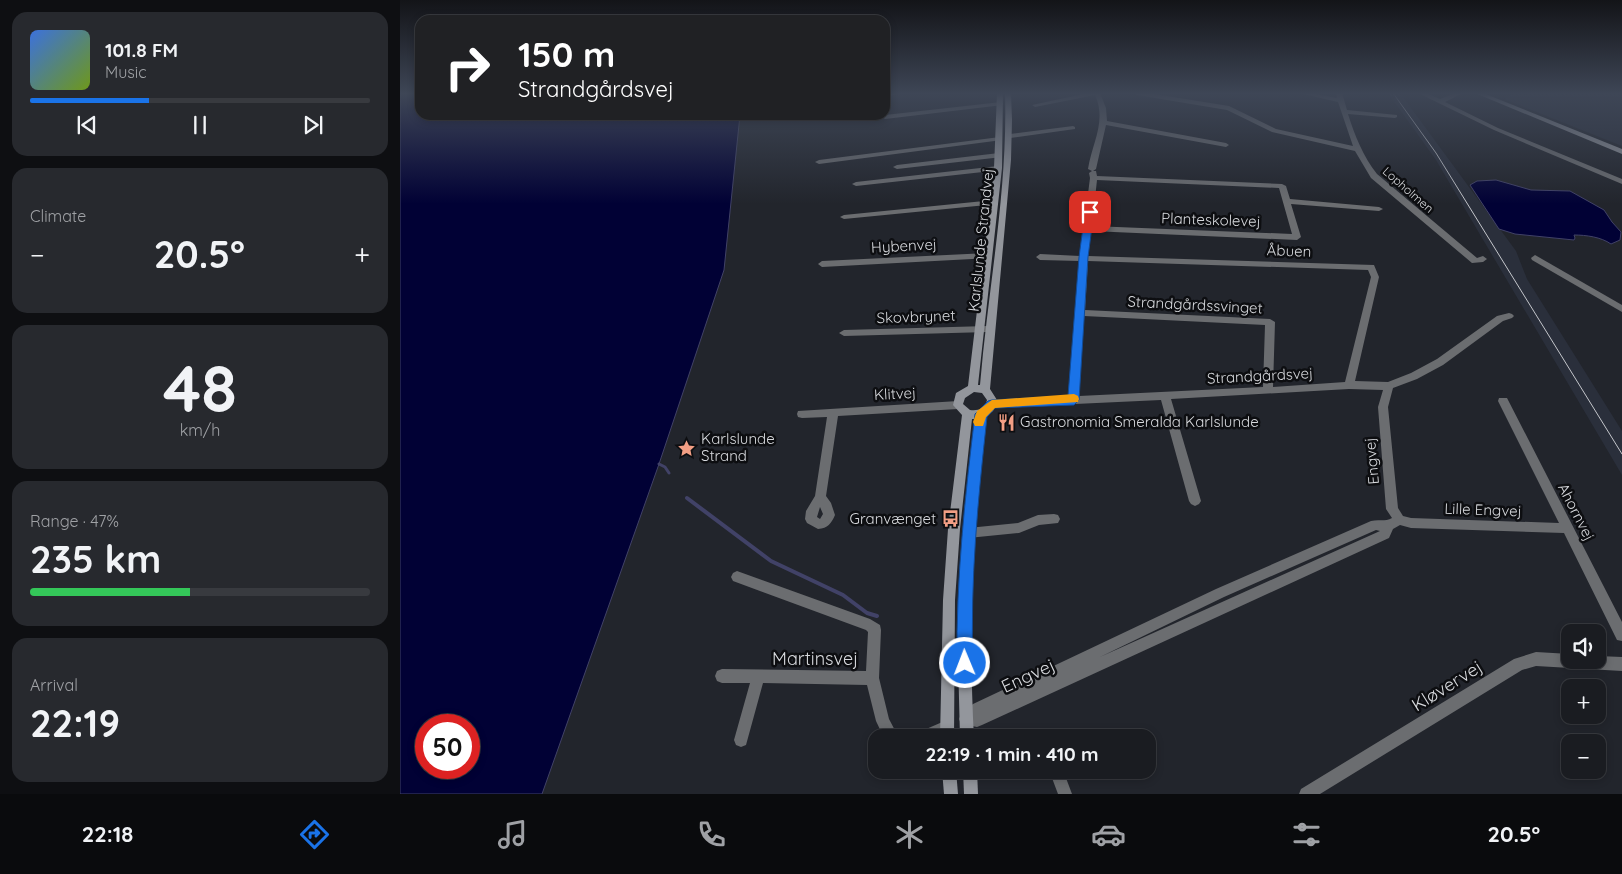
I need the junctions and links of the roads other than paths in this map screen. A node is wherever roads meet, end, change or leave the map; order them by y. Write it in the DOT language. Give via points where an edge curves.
graph roads {
  1 [pos="1000,130"];
  2 [pos="1010,130"];
  3 [pos="1057,130"];
  4 [pos="1101,130"];
  5 [pos="1146,130"];
  6 [pos="1270,130"];
  7 [pos="1351,130"];
  8 [pos="1503,130"];
  9 [pos="1568,130"];
  10 [pos="1010,136"];
  11 [pos="1000,139"];
  12 [pos="1226,145"];
  13 [pos="1356,148"];
  14 [pos="1622,152"];
  15 [pos="999,155"];
  16 [pos="819,162"];
  17 [pos="897,167"];
  18 [pos="998,168"];
  19 [pos="1093,173"];
  20 [pos="1622,182"];
  21 [pos="856,184"];
  22 [pos="994,202"];
  23 [pos="1286,202"];
  24 [pos="1379,209"];
  25 [pos="844,217"];
  26 [pos="1088,228"];
  27 [pos="988,256"];
  28 [pos="1040,257"];
  29 [pos="1084,257"];
  30 [pos="1535,258"];
  31 [pos="1483,259"];
  32 [pos="822,264"];
  33 [pos="1622,309"];
  34 [pos="1080,313"];
  35 [pos="1509,316"];
  36 [pos="984,329"];
  37 [pos="844,333"];
  38 [pos="1349,385"];
  39 [pos="1388,386"];
  40 [pos="973,388"];
  41 [pos="985,390"];
  42 [pos="1268,391"];
  43 [pos="1165,396"];
  44 [pos="1074,400"];
  45 [pos="1503,401"];
  46 [pos="992,404"];
  47 [pos="963,409"];
  48 [pos="833,413"];
  49 [pos="802,414"];
  50 [pos="981,414"];
  51 [pos="820,497"];
  52 [pos="1195,501"];
  53 [pos="1054,519"];
  54 [pos="1393,523"];
  55 [pos="1567,528"];
  56 [pos="968,533"];
  57 [pos="737,578"];
  58 [pos="1622,636"];
  59 [pos="1622,664"];
  60 [pos="722,676"];
  61 [pos="758,677"];
  62 [pos="872,678"];
  63 [pos="966,719"];
  64 [pos="887,729"];
  65 [pos="947,729"];
  66 [pos="967,729"];
  67 [pos="741,740"];
  68 [pos="950,779"];
  69 [pos="970,779"];
  70 [pos="1059,779"];
  71 [pos="951,794"];
  72 [pos="971,794"];
  73 [pos="1065,794"];
  74 [pos="1306,794"];
  1 -- 11 [label="main road, Karlslunde Strandvej"];
  2 -- 10 [label="main road, Karlslunde Strandvej"];
  3 -- 10 [label="street"];
  4 -- 19 [label="street" via="1093,158"];
  5 -- 12 [label="street"];
  6 -- 13 [label="street"];
  7 -- 13 [label="street, Lopholmen"];
  8 -- 20 [label="street"];
  9 -- 14 [label="main road"];
  10 -- 36 [label="main road, Karlslunde Strandvej" via="998,257"];
  11 -- 15 [label="main road, Karlslunde Strandvej"];
  11 -- 16 [label="street"];
  13 -- 31 [label="street, Lopholmen" via="1374,176 1475,262"];
  15 -- 17 [label="street"];
  15 -- 18 [label="main road, Karlslunde Strandvej"];
  18 -- 21 [label="street, Karlslunde Strandvej"];
  18 -- 22 [label="main road, Karlslunde Strandvej"];
  19 -- 23 [label="street, Planteskolevej" via="1282,186"];
  19 -- 26 [label="street"];
  22 -- 25 [label="street"];
  22 -- 27 [label="main road, Karlslunde Strandvej"];
  23 -- 24 [label="street"];
  23 -- 26 [label="street, Planteskolevej" via="1297,237"];
  26 -- 29 [label="street"];
  27 -- 32 [label="street, Hybenvej"];
  27 -- 36 [label="main road, Karlslunde Strandvej"];
  28 -- 29 [label="street"];
  29 -- 34 [label="street"];
  29 -- 38 [label="street, Åbuen" via="1371,268 1375,277"];
  30 -- 33 [label="street"];
  34 -- 42 [label="street, Strandgårdssvinget" via="1270,322"];
  34 -- 44 [label="street"];
  35 -- 39 [label="street, Strandgårdsvej" via="1500,318 1440,362"];
  36 -- 37 [label="street, Skovbrynet"];
  36 -- 40 [label="main road, Karlslunde Strandvej"];
  36 -- 41 [label="main road, Karlslunde Strandvej"];
  38 -- 39 [label="street, Strandgårdsvej"];
  38 -- 42 [label="street, Strandgårdsvej"];
  39 -- 54 [label="street, Engvej" via="1383,406"];
  40 -- 41 [label="main road"];
  40 -- 47 [label="main road" via="960,396"];
  41 -- 46 [label="main road" via="991,396"];
  42 -- 43 [label="street, Strandgårdsvej"];
  43 -- 44 [label="street, Strandgårdsvej"];
  43 -- 52 [label="street"];
  44 -- 46 [label="street, Strandgårdsvej"];
  45 -- 55 [label="street, Ahornvej"];
  46 -- 50 [label="main road"];
  47 -- 48 [label="street, Klitvej"];
  47 -- 50 [label="main road"];
  47 -- 65 [label="main road" via="950,591"];
  48 -- 49 [label="street, Klitvej"];
  48 -- 51 [label="street"];
  50 -- 56 [label="main road"];
  53 -- 56 [label="street" via="1038,520 1020,528"];
  54 -- 55 [label="street, Lille Engvej"];
  54 -- 63 [label="street, Engvej" via="1375,525 1220,593 978,709"];
  55 -- 58 [label="street, Ahornvej"];
  56 -- 63 [label="main road" via="964,607"];
  57 -- 62 [label="street" via="870,625 875,630"];
  59 -- 74 [label="street, Kløvervej" via="1536,659 1518,664"];
  60 -- 61 [label="street, Martinsvej"];
  61 -- 62 [label="street, Martinsvej"];
  61 -- 67 [label="street, Martinsvej"];
  62 -- 64 [label="street"];
  63 -- 66 [label="main road"];
  68 -- 71 [label="main road"];
  69 -- 72 [label="main road"];
  70 -- 73 [label="street"];
}
